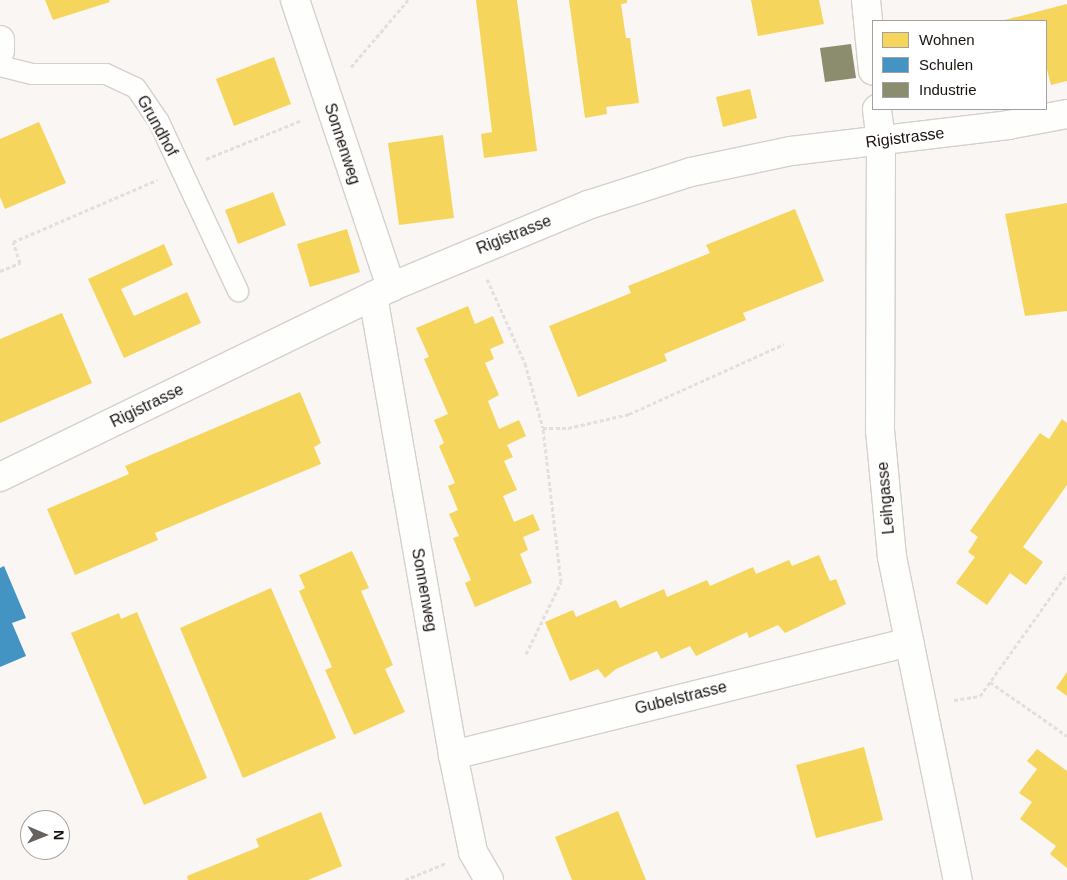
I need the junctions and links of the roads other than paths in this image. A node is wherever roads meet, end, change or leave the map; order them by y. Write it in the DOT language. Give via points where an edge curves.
graph roads {
  1 [pos="294,0"];
  2 [pos="866,0"];
  3 [pos="0,40"];
  4 [pos="0,51"];
  5 [pos="872,61"];
  6 [pos="0,66"];
  7 [pos="877,110"];
  8 [pos="1067,114"];
  9 [pos="881,142"];
  10 [pos="238,291"];
  11 [pos="382,292"];
  12 [pos="0,477"];
  13 [pos="909,642"];
  14 [pos="453,754"];
  15 [pos="489,880"];
  16 [pos="958,880"];
  1 -- 11 [label="street, Sonnenweg" via="327,97"];
  2 -- 5 [label="street"];
  3 -- 4 [label="street"];
  6 -- 10 [label="lane, Grundhof" via="32,74 106,74 136,88 159,122"];
  7 -- 9 [label="street, Leihgasse"];
  8 -- 9 [label="street, Rigistrasse"];
  9 -- 11 [label="street, Rigistrasse" via="791,151 691,172 588,205"];
  9 -- 13 [label="street, Leihgasse" via="880,430 892,557"];
  11 -- 12 [label="street, Rigistrasse"];
  11 -- 14 [label="street, Sonnenweg"];
  13 -- 14 [label="street, Gubelstrasse"];
  13 -- 16 [label="street, Leihgasse"];
  14 -- 15 [label="street, Sonnenweg" via="473,852"];
}
